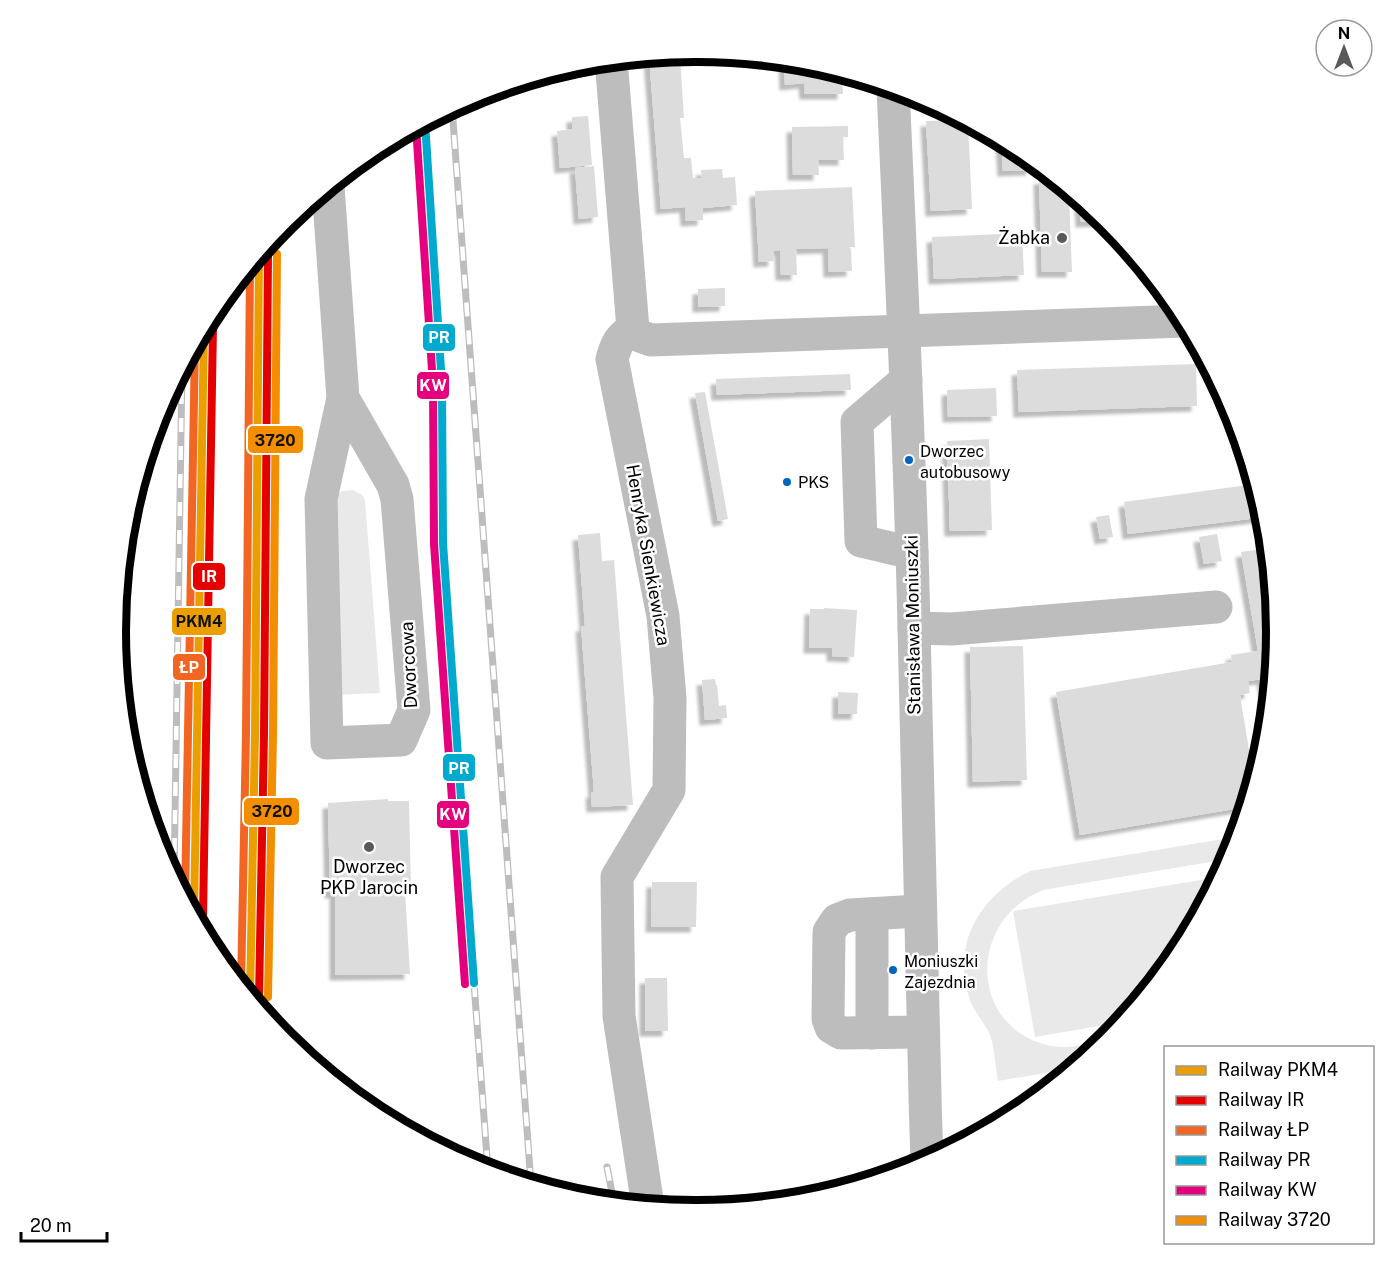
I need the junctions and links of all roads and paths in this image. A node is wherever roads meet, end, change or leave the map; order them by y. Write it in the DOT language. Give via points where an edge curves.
graph roads {
  1 [pos="612,68"];
  2 [pos="893,97"];
  3 [pos="329,196"];
  4 [pos="1174,321"];
  5 [pos="633,329"];
  6 [pos="904,330"];
  7 [pos="906,380"];
  8 [pos="343,398"];
  9 [pos="912,553"];
  10 [pos="1216,607"];
  11 [pos="915,628"];
  12 [pos="920,911"];
  13 [pos="872,914"];
  14 [pos="923,1032"];
  15 [pos="872,1033"];
  16 [pos="927,1151"];
  17 [pos="647,1198"];
  1 -- 5 [label="street"];
  2 -- 6 [label="street, Stanisława Moniuszki"];
  3 -- 8 [label="street, Dworcowa"];
  4 -- 6 [label="street"];
  5 -- 6 [label="street" via="651,340"];
  5 -- 17 [label="street, Henryka Sienkiewicza" via="623,335 612,359 663,616 670,698 669,790 617,877 619,1016"];
  6 -- 7 [label="street, Stanisława Moniuszki"];
  7 -- 9 [label="street, Stanisława Moniuszki"];
  7 -- 9 [label="street" via="857,422 861,541"];
  8 -- 8 [label="street, Dworcowa" via="321,499 327,743 401,740 414,710 397,499 393,485"];
  9 -- 11 [label="street, Stanisława Moniuszki"];
  10 -- 11 [label="street" via="952,629"];
  11 -- 12 [label="street, Stanisława Moniuszki"];
  12 -- 13 [label="street"];
  12 -- 14 [label="street, Stanisława Moniuszki"];
  13 -- 15 [label="street"];
  13 -- 15 [label="street" via="837,920 829,932 828,1019 831,1027 841,1033"];
  14 -- 15 [label="street"];
  14 -- 16 [label="street, Stanisława Moniuszki"];
}
